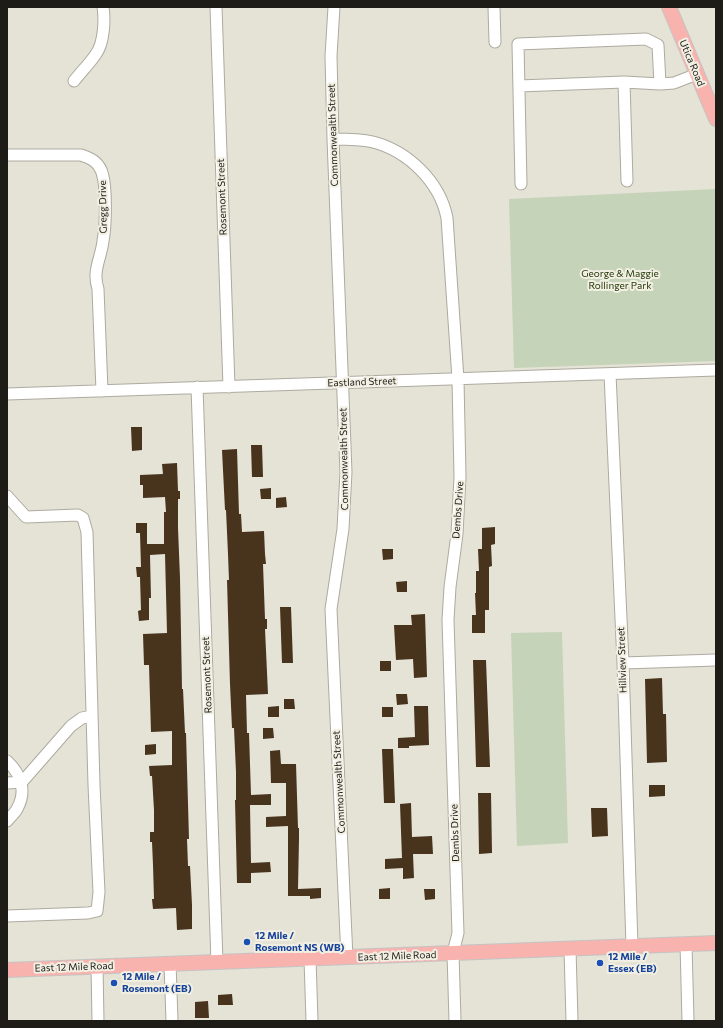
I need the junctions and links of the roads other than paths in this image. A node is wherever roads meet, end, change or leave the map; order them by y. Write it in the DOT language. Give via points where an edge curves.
graph roads {
  1 [pos="103,7"];
  2 [pos="216,7"];
  3 [pos="334,7"];
  4 [pos="494,7"];
  5 [pos="669,7"];
  6 [pos="495,42"];
  7 [pos="697,74"];
  8 [pos="74,81"];
  9 [pos="624,82"];
  10 [pos="660,84"];
  11 [pos="519,86"];
  12 [pos="716,119"];
  13 [pos="333,139"];
  14 [pos="7,155"];
  15 [pos="627,181"];
  16 [pos="521,184"];
  17 [pos="716,370"];
  18 [pos="610,374"];
  19 [pos="458,379"];
  20 [pos="343,383"];
  21 [pos="229,386"];
  22 [pos="197,387"];
  23 [pos="102,391"];
  24 [pos="7,394"];
  25 [pos="7,496"];
  26 [pos="716,660"];
  27 [pos="623,663"];
  28 [pos="92,716"];
  29 [pos="7,761"];
  30 [pos="22,782"];
  31 [pos="7,783"];
  32 [pos="7,821"];
  33 [pos="7,916"];
  34 [pos="686,944"];
  35 [pos="716,944"];
  36 [pos="632,946"];
  37 [pos="570,949"];
  38 [pos="453,954"];
  39 [pos="347,958"];
  40 [pos="310,959"];
  41 [pos="217,962"];
  42 [pos="170,964"];
  43 [pos="97,966"];
  44 [pos="7,970"];
  45 [pos="98,1021"];
  46 [pos="172,1021"];
  47 [pos="312,1021"];
  48 [pos="455,1021"];
  49 [pos="572,1021"];
  50 [pos="688,1021"];
  1 -- 8 [label="street" via="103,29 97,53"];
  2 -- 21 [label="street, Rosemont Street"];
  3 -- 13 [label="street, Commonwealth Street" via="331,56"];
  4 -- 6 [label="street"];
  5 -- 7 [label="main road, Utica Road"];
  7 -- 10 [label="street" via="674,83"];
  7 -- 12 [label="main road, Utica Road"];
  9 -- 10 [label="street"];
  9 -- 11 [label="street"];
  9 -- 15 [label="street"];
  10 -- 11 [label="street" via="658,45 646,39 518,44"];
  11 -- 16 [label="street"];
  13 -- 19 [label="street, Dembs Drive" via="373,142 398,152 416,165 440,196 449,231"];
  13 -- 20 [label="street, Commonwealth Street"];
  14 -- 23 [label="street, Gregg Drive" via="81,155 94,161 100,169 104,180 105,229 95,279 98,289"];
  17 -- 18 [label="street, Eastland Street"];
  18 -- 19 [label="street, Eastland Street"];
  18 -- 27 [label="street, Hillview Street"];
  19 -- 20 [label="street, Eastland Street"];
  19 -- 38 [label="street, Dembs Drive" via="460,503 448,620 458,933"];
  20 -- 21 [label="street, Eastland Street"];
  20 -- 39 [label="street, Commonwealth Street" via="346,504 331,609"];
  21 -- 22 [label="street, Eastland Street"];
  22 -- 23 [label="street, Eastland Street"];
  22 -- 41 [label="street, Rosemont Street"];
  23 -- 24 [label="street, Eastland Street"];
  25 -- 28 [label="street" via="26,517 78,515 83,518 87,532"];
  26 -- 27 [label="street"];
  27 -- 36 [label="street, Hillview Street"];
  28 -- 30 [label="street" via="82,718 71,726"];
  28 -- 33 [label="street" via="98,911"];
  29 -- 30 [label="street" via="15,768"];
  30 -- 31 [label="street"];
  30 -- 32 [label="street" via="17,809"];
  34 -- 35 [label="main road, East 12 Mile Road"];
  34 -- 36 [label="main road, East 12 Mile Road"];
  34 -- 50 [label="street"];
  36 -- 37 [label="main road, East 12 Mile Road"];
  37 -- 38 [label="main road, East 12 Mile Road"];
  37 -- 49 [label="street"];
  38 -- 39 [label="main road, East 12 Mile Road"];
  38 -- 48 [label="street, Dembs Drive"];
  39 -- 40 [label="main road, East 12 Mile Road"];
  40 -- 41 [label="main road, East 12 Mile Road"];
  40 -- 47 [label="street"];
  41 -- 42 [label="main road, East 12 Mile Road"];
  42 -- 43 [label="main road, East 12 Mile Road"];
  42 -- 46 [label="street"];
  43 -- 44 [label="main road, East 12 Mile Road"];
  43 -- 45 [label="street"];
}
